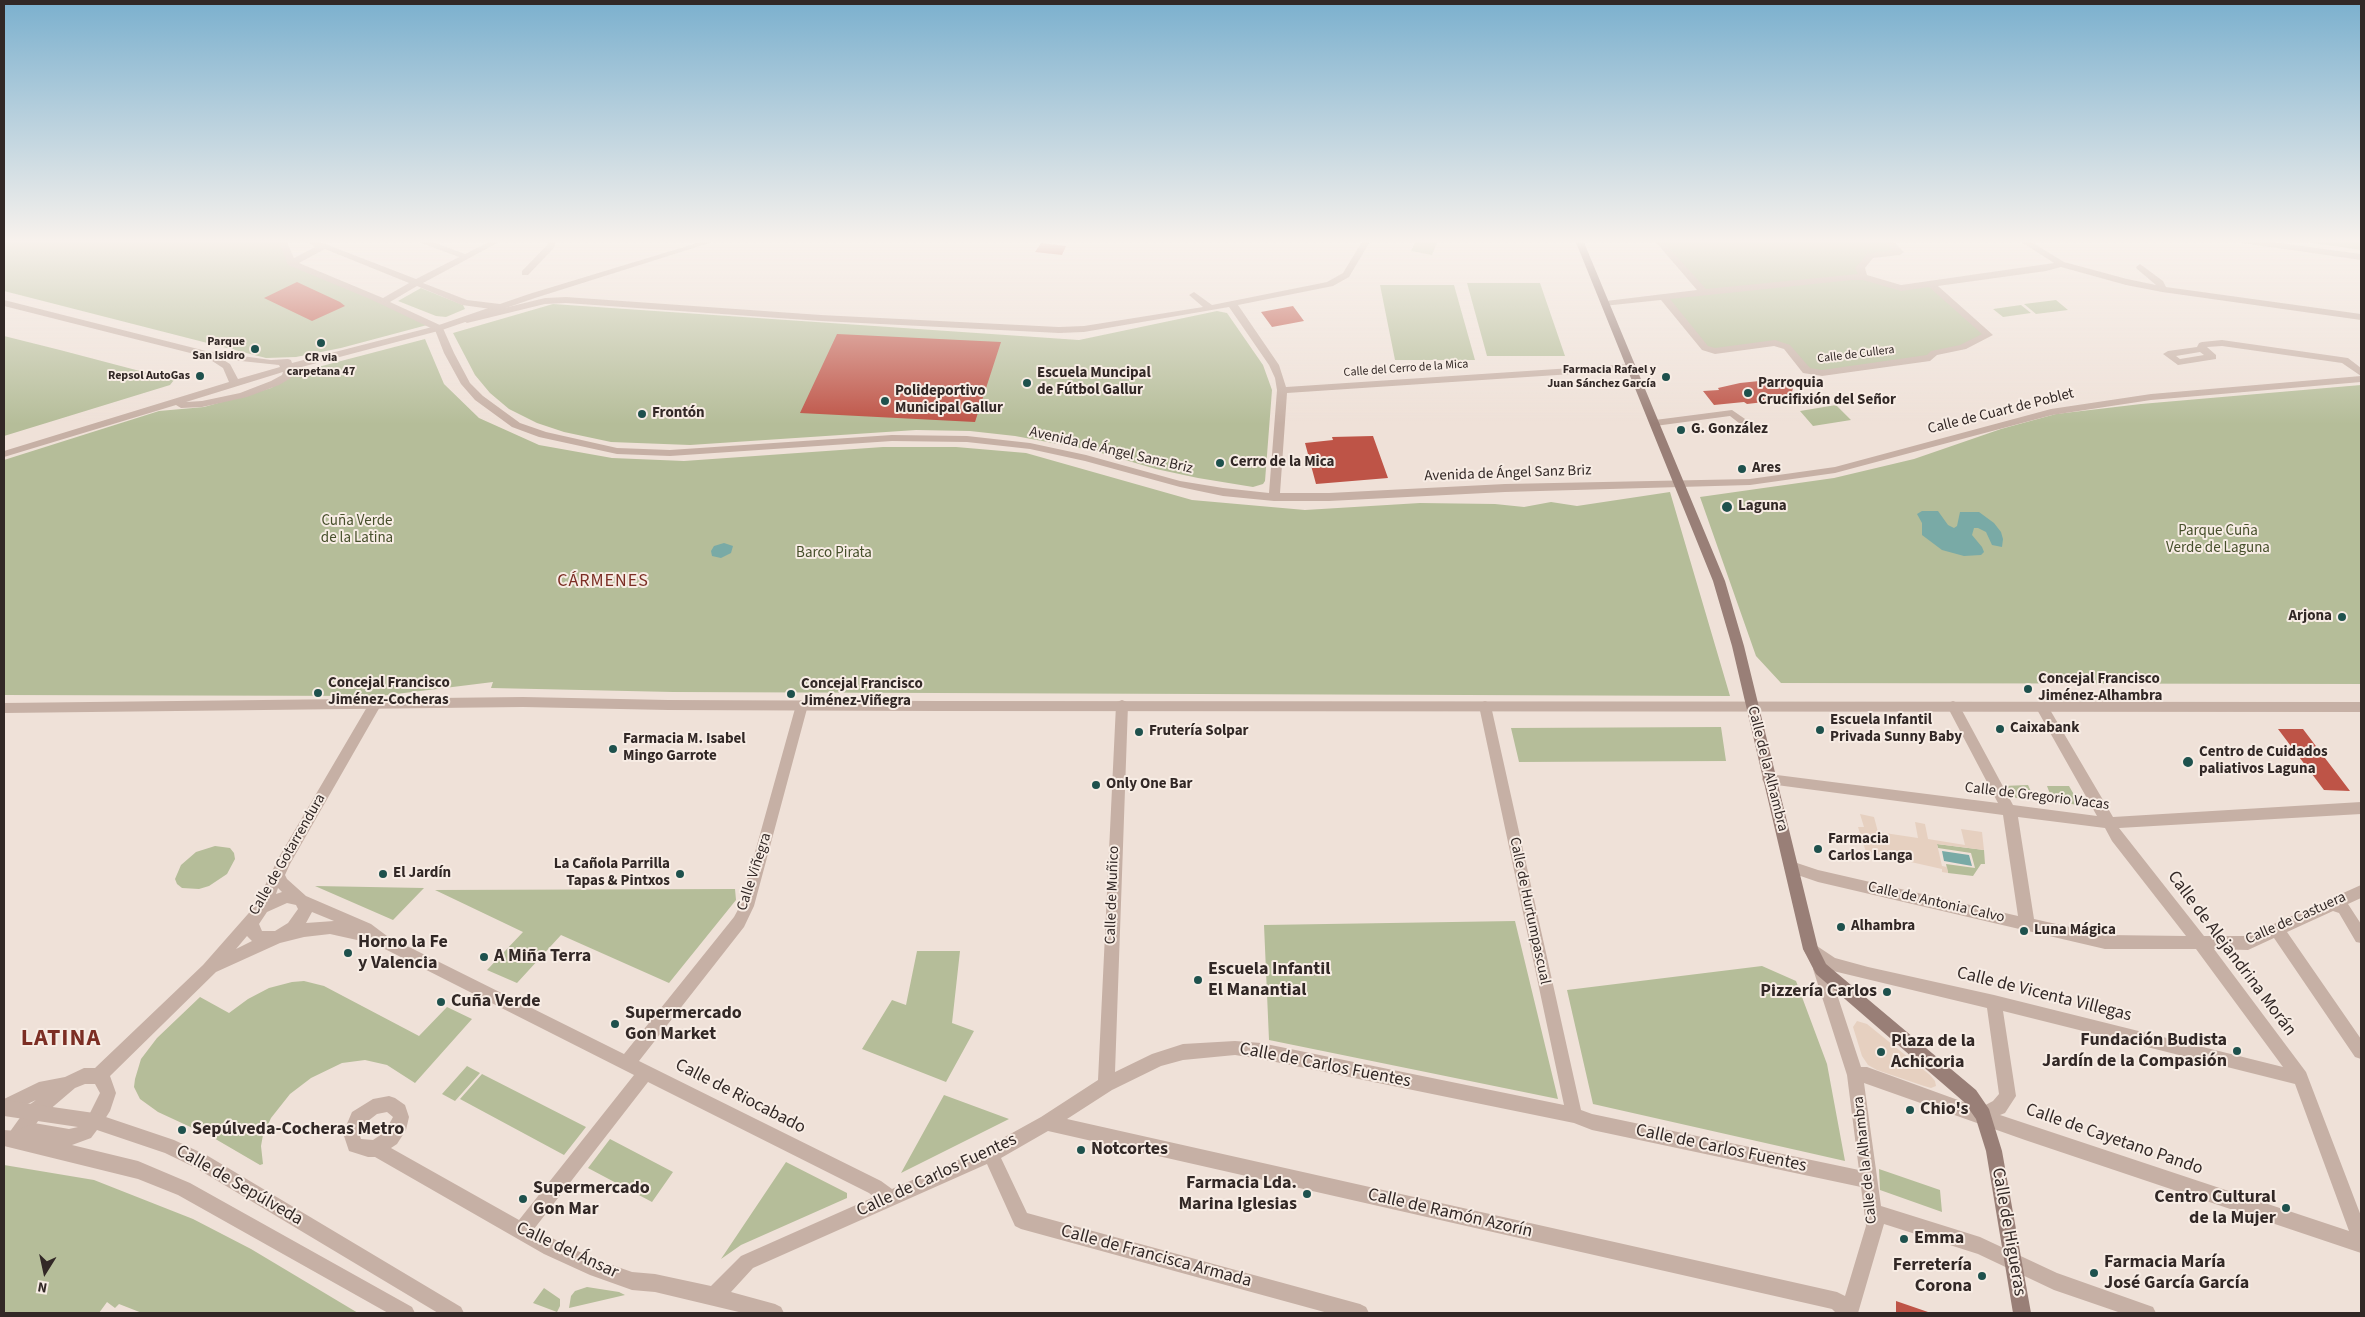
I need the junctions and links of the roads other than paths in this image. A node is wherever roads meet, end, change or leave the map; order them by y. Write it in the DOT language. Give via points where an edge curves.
graph roads {
  1 [pos="461,301"];
  2 [pos="518,301"];
  3 [pos="549,301"];
  4 [pos="577,301"];
  5 [pos="1202,301"];
  6 [pos="1246,301"];
  7 [pos="1627,301"];
  8 [pos="1667,301"];
  9 [pos="1951,301"];
  10 [pos="2251,301"];
  11 [pos="383,302"];
  12 [pos="4,303"];
  13 [pos="1232,304"];
  14 [pos="1606,304"];
  15 [pos="500,307"];
  16 [pos="1210,308"];
  17 [pos="2361,317"];
  18 [pos="455,323"];
  19 [pos="439,328"];
  20 [pos="2202,349"];
  21 [pos="206,354"];
  22 [pos="311,361"];
  23 [pos="271,363"];
  24 [pos="289,367"];
  25 [pos="1632,367"];
  26 [pos="2361,373"];
  27 [pos="2361,379"];
  28 [pos="235,383"];
  29 [pos="1282,390"];
  30 [pos="156,407"];
  31 [pos="1655,424"];
  32 [pos="1756,432"];
  33 [pos="4,454"];
  34 [pos="1680,484"];
  35 [pos="1274,497"];
  36 [pos="375,705"];
  37 [pos="802,705"];
  38 [pos="1122,705"];
  39 [pos="1485,706"];
  40 [pos="1751,706"];
  41 [pos="1953,706"];
  42 [pos="2042,706"];
  43 [pos="2361,707"];
  44 [pos="4,708"];
  45 [pos="1769,779"];
  46 [pos="2361,808"];
  47 [pos="2009,810"];
  48 [pos="2108,823"];
  49 [pos="1791,867"];
  50 [pos="277,875"];
  51 [pos="2361,890"];
  52 [pos="301,900"];
  53 [pos="2333,904"];
  54 [pos="258,912"];
  55 [pos="2027,925"];
  56 [pos="2279,929"];
  57 [pos="277,937"];
  58 [pos="2361,937"];
  59 [pos="382,941"];
  60 [pos="2200,943"];
  61 [pos="1811,949"];
  62 [pos="1821,969"];
  63 [pos="208,970"];
  64 [pos="1994,1002"];
  65 [pos="2361,1052"];
  66 [pos="627,1063"];
  67 [pos="646,1072"];
  68 [pos="1855,1075"];
  69 [pos="98,1076"];
  70 [pos="2300,1077"];
  71 [pos="69,1083"];
  72 [pos="1106,1084"];
  73 [pos="4,1107"];
  74 [pos="35,1111"];
  75 [pos="1574,1116"];
  76 [pos="1983,1116"];
  77 [pos="94,1121"];
  78 [pos="1047,1123"];
  79 [pos="9,1138"];
  80 [pos="376,1148"];
  81 [pos="991,1154"];
  82 [pos="1868,1180"];
  83 [pos="890,1198"];
  84 [pos="1873,1212"];
  85 [pos="522,1231"];
  86 [pos="2361,1239"];
  87 [pos="2361,1244"];
  88 [pos="2014,1264"];
  89 [pos="714,1296"];
  90 [pos="406,1313"];
  91 [pos="455,1313"];
  92 [pos="775,1313"];
  93 [pos="1360,1313"];
  94 [pos="1849,1313"];
  95 [pos="2022,1313"];
  96 [pos="2147,1313"];
  1 -- 15 [label="street"];
  2 -- 15 [label="street"];
  3 -- 18 [label="street"];
  4 -- 16 [label="street" via="1059,330 1084,329"];
  5 -- 16 [label="street"];
  6 -- 13 [label="street"];
  7 -- 14 [label="street"];
  8 -- 9 [label="street, Calle de Cullera" via="1705,348 1715,351 1775,343 1786,347 1807,371 1822,373 1930,358 1934,353 1963,347 1988,335"];
  10 -- 17 [label="street"];
  11 -- 19 [label="street"];
  12 -- 21 [label="street"];
  13 -- 16 [label="street"];
  13 -- 29 [label="street" via="1274,365"];
  14 -- 25 [label="main road, Calle de la Alhambra"];
  15 -- 18 [label="street"];
  18 -- 19 [label="street"];
  19 -- 22 [label="street"];
  19 -- 35 [label="street, Avenida de Ángel Sanz Briz" via="466,384 490,408 516,425 577,444 617,451 670,454 892,438 966,440 1030,446 1180,484"];
  20 -- 26 [label="street" via="2202,345 2222,343 2345,360"];
  21 -- 23 [label="street"];
  21 -- 28 [label="street" via="227,366"];
  22 -- 23 [label="street"];
  22 -- 24 [label="street"];
  23 -- 24 [label="street"];
  24 -- 28 [label="street"];
  24 -- 30 [label="street" via="287,376 243,395 202,404"];
  25 -- 29 [label="street, Calle del Cerro de la Mica"];
  25 -- 31 [label="main road, Calle de la Alhambra"];
  27 -- 34 [label="street, Calle de Cuart de Poblet" via="2151,397 2051,412 1835,470 1750,482"];
  28 -- 30 [label="street"];
  29 -- 35 [label="street"];
  30 -- 33 [label="street"];
  31 -- 32 [label="street" via="1732,412"];
  31 -- 34 [label="main road, Calle de la Alhambra"];
  34 -- 35 [label="street, Avenida de Ángel Sanz Briz" via="1505,488 1329,498"];
  34 -- 40 [label="main road, Calle de la Alhambra" via="1719,581"];
  36 -- 37 [label="street" via="523,702"];
  36 -- 44 [label="street"];
  36 -- 50 [label="street, Calle de Gotarrendura"];
  37 -- 38 [label="street"];
  37 -- 66 [label="street, Calle Viñegra" via="747,906 739,922"];
  38 -- 39 [label="street"];
  38 -- 72 [label="street, Calle de Muñico"];
  39 -- 40 [label="street"];
  39 -- 75 [label="street, Calle de Hurtumpascual"];
  40 -- 41 [label="street"];
  40 -- 45 [label="main road, Calle de la Alhambra"];
  41 -- 42 [label="street"];
  41 -- 47 [label="street"];
  42 -- 43 [label="street"];
  42 -- 48 [label="street, Calle de Alejandrina Morán"];
  45 -- 47 [label="street, Calle de Gregorio Vacas"];
  45 -- 49 [label="main road, Calle de la Alhambra"];
  46 -- 48 [label="street, Calle de Gregorio Vacas"];
  47 -- 48 [label="street, Calle de Gregorio Vacas"];
  47 -- 55 [label="street" via="2014,824"];
  48 -- 60 [label="street, Calle de Alejandrina Morán"];
  49 -- 55 [label="street, Calle de Antonia Calvo"];
  49 -- 61 [label="main road, Calle de la Alhambra"];
  50 -- 52 [label="street, Calle de Riocabado"];
  50 -- 54 [label="street, Calle de Gotarrendura"];
  51 -- 53 [label="street, Calle de Castuera"];
  52 -- 54 [label="street" via="287,897 269,903"];
  52 -- 57 [label="street" via="304,916 293,928"];
  52 -- 59 [label="street, Calle de Riocabado" via="366,929"];
  53 -- 56 [label="street, Calle de Castuera"];
  53 -- 58 [label="street" via="2344,909"];
  54 -- 57 [label="street" via="252,932 258,937"];
  54 -- 63 [label="street, Calle de Gotarrendura"];
  55 -- 60 [label="street, Calle de Antonia Calvo" via="2106,942"];
  56 -- 60 [label="street, Calle de Castuera" via="2248,943"];
  56 -- 65 [label="street" via="2281,938"];
  57 -- 59 [label="street, Calle de Riocabado" via="330,928"];
  57 -- 63 [label="street, Calle de Riocabado"];
  59 -- 66 [label="street, Calle de Riocabado"];
  60 -- 70 [label="street, Calle de Alejandrina Morán"];
  61 -- 62 [label="main road, Calle de la Alhambra"];
  61 -- 64 [label="street, Calle de Vicenta Villegas" via="1831,964"];
  62 -- 68 [label="street, Calle de la Alhambra"];
  62 -- 76 [label="main road" via="1970,1096"];
  63 -- 69 [label="street, Calle de Gotarrendura"];
  64 -- 70 [label="street, Calle de Vicenta Villegas" via="2283,1076"];
  64 -- 76 [label="street" via="2008,1096 1999,1107"];
  66 -- 67 [label="street, Calle de Riocabado"];
  67 -- 83 [label="street, Calle de Riocabado"];
  67 -- 85 [label="street"];
  68 -- 76 [label="street, Calle de Cayetano Pando" via="1867,1075"];
  68 -- 82 [label="street, Calle de la Alhambra"];
  69 -- 71 [label="street" via="84,1076"];
  69 -- 77 [label="street" via="105,1082 108,1093"];
  70 -- 86 [label="street, Calle de Alejandrina Morán"];
  71 -- 73 [label="street" via="39,1090"];
  71 -- 74 [label="street"];
  72 -- 75 [label="street, Calle de Carlos Fuentes" via="1183,1052 1235,1048"];
  72 -- 78 [label="street, Calle de Carlos Fuentes"];
  73 -- 74 [label="street, Calle de Sepúlveda"];
  74 -- 77 [label="street, Calle de Sepúlveda"];
  74 -- 79 [label="street"];
  75 -- 82 [label="street, Calle de Carlos Fuentes"];
  76 -- 87 [label="street, Calle de Cayetano Pando"];
  76 -- 88 [label="main road, Calle de Higueras" via="1994,1152"];
  77 -- 79 [label="street" via="78,1136 34,1131"];
  77 -- 91 [label="street, Calle de Sepúlveda" via="168,1146 202,1162"];
  78 -- 81 [label="street, Calle de Carlos Fuentes"];
  78 -- 94 [label="street, Calle de Ramón Azorín" via="1837,1301"];
  79 -- 90 [label="street, Calle de Sepúlveda" via="138,1170 184,1189"];
  80 -- 85 [label="street, Calle del Ánsar"];
  81 -- 83 [label="street, Calle de Carlos Fuentes"];
  81 -- 93 [label="street, Calle de Francisca Armada" via="1021,1220"];
  82 -- 84 [label="street, Calle de la Alhambra"];
  83 -- 89 [label="street, Calle de Carlos Fuentes" via="747,1262"];
  84 -- 88 [label="street" via="1980,1246"];
  84 -- 94 [label="street, Calle de la Alhambra" via="1875,1226"];
  85 -- 89 [label="street, Calle del Ánsar" via="550,1248 632,1281"];
  88 -- 95 [label="main road, Calle de Higueras"];
  88 -- 96 [label="street"];
  89 -- 92 [label="street, Calle del Ánsar"];
}
